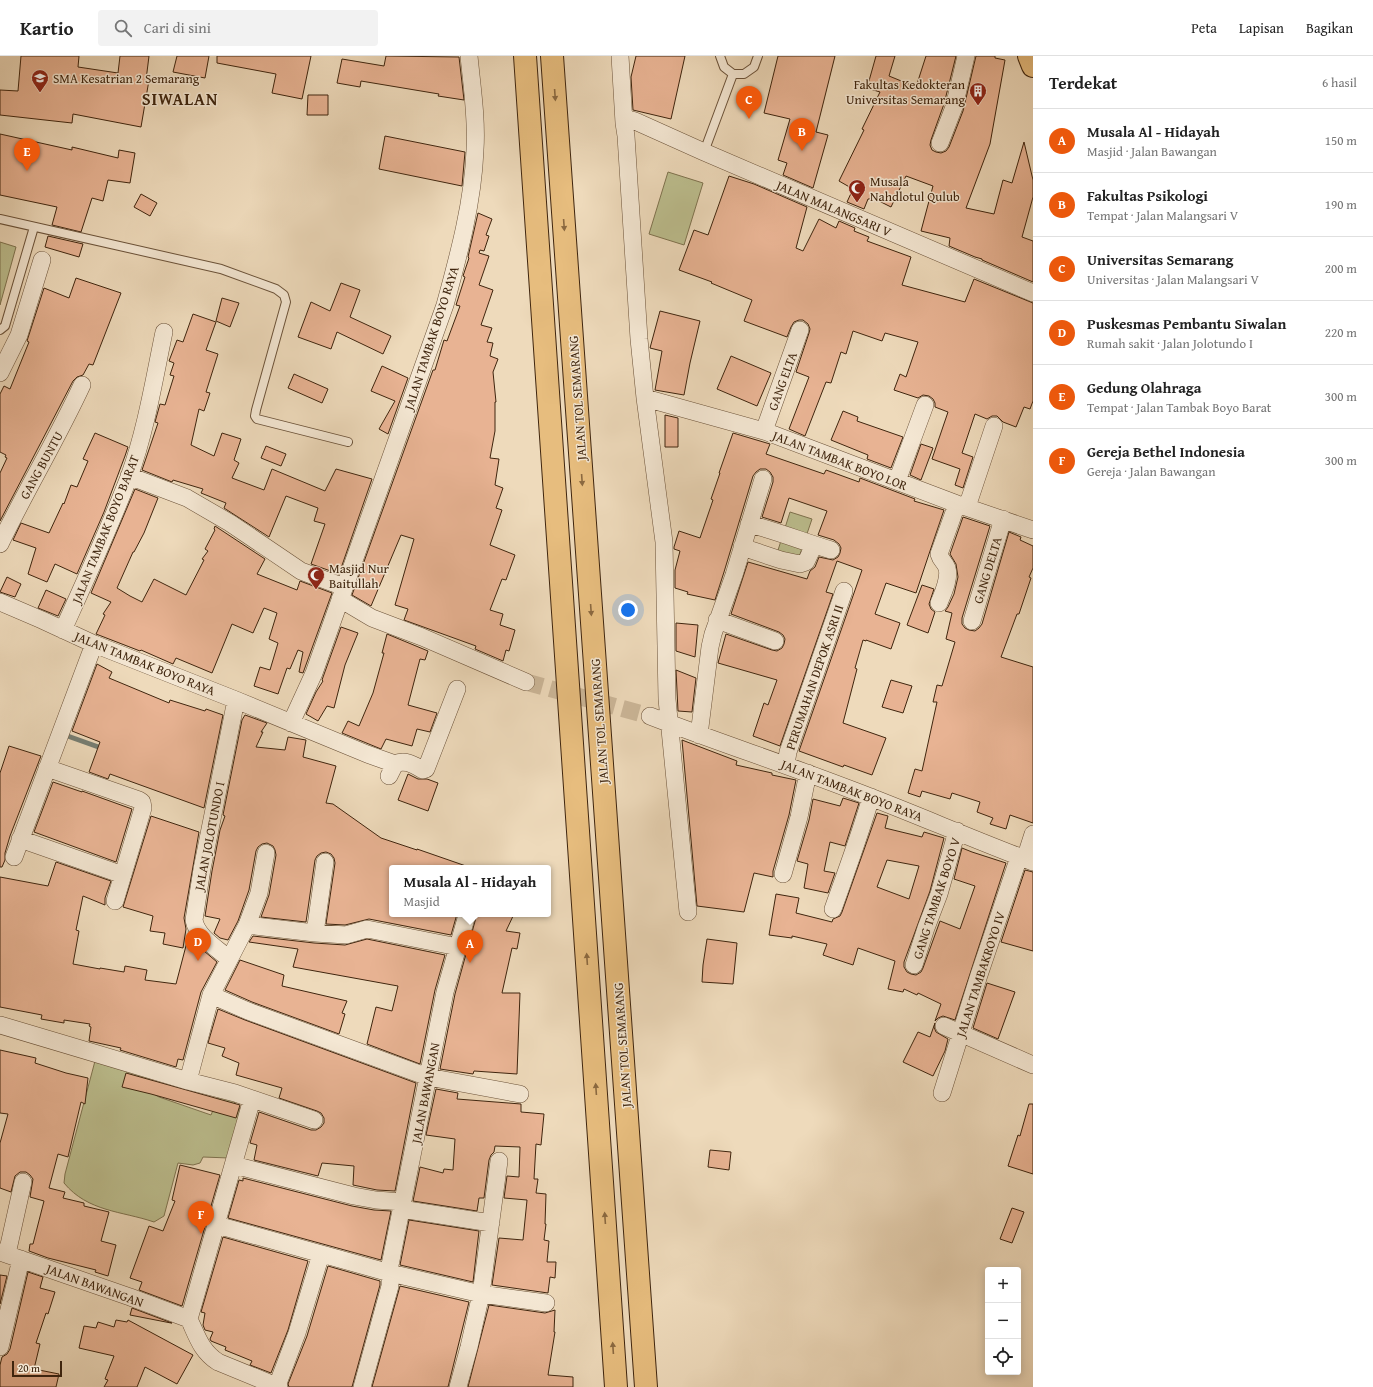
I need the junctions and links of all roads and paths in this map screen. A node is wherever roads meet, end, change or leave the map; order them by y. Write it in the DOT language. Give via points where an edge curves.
graph roads {
  1 [pos="469,56"];
  2 [pos="526,56"];
  3 [pos="552,56"];
  4 [pos="620,56"];
  5 [pos="720,56"];
  6 [pos="758,56"];
  7 [pos="966,56"];
  8 [pos="1029,56"];
  9 [pos="1033,66"];
  10 [pos="733,74"];
  11 [pos="629,122"];
  12 [pos="940,143"];
  13 [pos="704,152"];
  14 [pos="0,219"];
  15 [pos="34,228"];
  16 [pos="42,260"];
  17 [pos="1033,293"];
  18 [pos="0,330"];
  19 [pos="800,330"];
  20 [pos="164,332"];
  21 [pos="0,373"];
  22 [pos="82,385"];
  23 [pos="645,398"];
  24 [pos="925,405"];
  25 [pos="994,426"];
  26 [pos="764,431"];
  27 [pos="348,442"];
  28 [pos="129,476"];
  29 [pos="763,478"];
  30 [pos="897,481"];
  31 [pos="962,505"];
  32 [pos="1003,519"];
  33 [pos="749,524"];
  34 [pos="1033,530"];
  35 [pos="0,544"];
  36 [pos="814,545"];
  37 [pos="742,547"];
  38 [pos="831,550"];
  39 [pos="844,591"];
  40 [pos="342,594"];
  41 [pos="0,602"];
  42 [pos="939,603"];
  43 [pos="717,620"];
  44 [pos="972,621"];
  45 [pos="63,630"];
  46 [pos="775,640"];
  47 [pos="94,644"];
  48 [pos="526,682"];
  49 [pos="458,689"];
  50 [pos="236,700"];
  51 [pos="650,716"];
  52 [pos="291,723"];
  53 [pos="669,724"];
  54 [pos="699,735"];
  55 [pos="786,764"];
  56 [pos="47,768"];
  57 [pos="808,773"];
  58 [pos="871,797"];
  59 [pos="957,832"];
  60 [pos="1033,834"];
  61 [pos="20,839"];
  62 [pos="266,853"];
  63 [pos="14,858"];
  64 [pos="1026,859"];
  65 [pos="325,862"];
  66 [pos="783,874"];
  67 [pos="124,875"];
  68 [pos="116,901"];
  69 [pos="833,909"];
  70 [pos="688,912"];
  71 [pos="466,917"];
  72 [pos="247,925"];
  73 [pos="315,933"];
  74 [pos="458,947"];
  75 [pos="229,959"];
  76 [pos="914,965"];
  77 [pos="211,995"];
  78 [pos="0,1025"];
  79 [pos="944,1026"];
  80 [pos="960,1034"];
  81 [pos="1033,1065"];
  82 [pos="428,1077"];
  83 [pos="188,1081"];
  84 [pos="942,1093"];
  85 [pos="520,1094"];
  86 [pos="252,1099"];
  87 [pos="314,1120"];
  88 [pos="499,1161"];
  89 [pos="234,1165"];
  90 [pos="23,1182"];
  91 [pos="402,1205"];
  92 [pos="491,1222"];
  93 [pos="217,1225"];
  94 [pos="321,1254"];
  95 [pos="9,1255"];
  96 [pos="390,1273"];
  97 [pos="481,1294"];
  98 [pos="546,1303"];
  99 [pos="189,1319"];
  100 [pos="0,1347"];
  101 [pos="278,1386"];
  102 [pos="362,1387"];
  103 [pos="458,1387"];
  104 [pos="616,1387"];
  105 [pos="646,1387"];
  1 -- 40 [label="street, JALAN TAMBAK BOYO RAYA" via="475,149 472,194 456,263 445,304"];
  104 -- 2 [label="main road, one-way"];
  3 -- 105 [label="main road, JALAN TOL SEMARANG, one-way"];
  4 -- 11 [label="street"];
  5 -- 10 [label="lane" via="724,67"];
  6 -- 10 [label="lane" via="754,67 744,74"];
  7 -- 12 [label="street" via="954,106"];
  8 -- 9 [label="main road"];
  10 -- 13 [label="lane"];
  11 -- 13 [label="street, JALAN MALANGSARI V"];
  11 -- 23 [label="street" via="626,136"];
  13 -- 17 [label="street, JALAN MALANGSARI V"];
  14 -- 15 [label="lane"];
  15 -- 18 [label="lane" via="5,326"];
  15 -- 27 [label="lane" via="213,267 276,289 284,296 286,302 255,416"];
  16 -- 21 [label="street" via="19,335"];
  19 -- 26 [label="street, GANG ELTA"];
  20 -- 28 [label="street, JALAN TAMBAK BOYO BARAT" via="145,420"];
  22 -- 35 [label="street, GANG BUNTU"];
  23 -- 26 [label="street, JALAN TAMBAK BOYO LOR"];
  23 -- 53 [label="street" via="664,542"];
  24 -- 30 [label="street"];
  25 -- 31 [label="street"];
  26 -- 30 [label="street, JALAN TAMBAK BOYO LOR"];
  28 -- 40 [label="street" via="187,498 230,522 301,571"];
  28 -- 45 [label="street, JALAN TAMBAK BOYO BARAT"];
  29 -- 33 [label="street"];
  30 -- 31 [label="street, JALAN TAMBAK BOYO LOR"];
  31 -- 32 [label="street, JALAN TAMBAK BOYO LOR"];
  31 -- 42 [label="street" via="939,554 948,571"];
  32 -- 34 [label="street, JALAN TAMBAK BOYO LOR"];
  32 -- 44 [label="street, GANG DELTA"];
  33 -- 36 [label="street"];
  33 -- 37 [label="street"];
  36 -- 37 [label="street" via="806,562 800,564"];
  36 -- 38 [label="street"];
  37 -- 43 [label="street"];
  39 -- 55 [label="street, PERUMAHAN DEPOK ASRI II"];
  40 -- 48 [label="street" via="372,618"];
  40 -- 52 [label="street, JALAN TAMBAK BOYO RAYA" via="314,673"];
  41 -- 45 [label="street, JALAN TAMBAK BOYO RAYA"];
  43 -- 46 [label="street"];
  43 -- 54 [label="street" via="710,647"];
  45 -- 47 [label="street, JALAN TAMBAK BOYO RAYA"];
  47 -- 50 [label="street, JALAN TAMBAK BOYO RAYA"];
  47 -- 56 [label="street"];
  49 -- 52 [label="street, JALAN TAMBAK BOYO RAYA" via="426,769 423,770 408,762 403,762 392,770 367,754"];
  50 -- 52 [label="street, JALAN TAMBAK BOYO RAYA"];
  50 -- 75 [label="street, JALAN JOLOTUNDO I" via="194,920 200,934"];
  51 -- 53 [label="street, JALAN TAMBAK BOYO RAYA"];
  53 -- 54 [label="street, JALAN TAMBAK BOYO RAYA"];
  53 -- 70 [label="street"];
  54 -- 55 [label="street, JALAN TAMBAK BOYO RAYA"];
  55 -- 57 [label="street, JALAN TAMBAK BOYO RAYA"];
  56 -- 61 [label="street"];
  56 -- 67 [label="street" via="142,802 144,808"];
  57 -- 58 [label="street, JALAN TAMBAK BOYO RAYA"];
  57 -- 66 [label="street"];
  58 -- 59 [label="street, JALAN TAMBAK BOYO RAYA"];
  58 -- 69 [label="street"];
  59 -- 64 [label="street, JALAN TAMBAK BOYO RAYA"];
  59 -- 76 [label="street, GANG TAMBAK BOYO V"];
  60 -- 64 [label="street, JALAN TAMBAKROYO IV"];
  61 -- 63 [label="street"];
  61 -- 67 [label="street"];
  62 -- 72 [label="street" via="259,893"];
  64 -- 80 [label="street, JALAN TAMBAKROYO IV"];
  65 -- 73 [label="street"];
  67 -- 68 [label="street"];
  71 -- 74 [label="street, JALAN BAWANGAN"];
  72 -- 73 [label="street"];
  72 -- 75 [label="street"];
  73 -- 74 [label="street" via="346,935 367,929"];
  74 -- 82 [label="street, JALAN BAWANGAN" via="445,992"];
  75 -- 77 [label="street"];
  77 -- 82 [label="street"];
  77 -- 83 [label="street"];
  78 -- 83 [label="street"];
  79 -- 80 [label="street"];
  80 -- 81 [label="street"];
  80 -- 84 [label="street, JALAN TAMBAKROYO IV"];
  82 -- 85 [label="street"];
  82 -- 91 [label="street, JALAN BAWANGAN"];
  83 -- 86 [label="street"];
  86 -- 87 [label="street"];
  86 -- 89 [label="street"];
  88 -- 92 [label="street"];
  89 -- 91 [label="street" via="354,1196"];
  89 -- 93 [label="street"];
  90 -- 95 [label="street"];
  91 -- 92 [label="street"];
  91 -- 96 [label="street, JALAN BAWANGAN"];
  92 -- 97 [label="street"];
  93 -- 94 [label="street"];
  93 -- 99 [label="street"];
  94 -- 96 [label="street"];
  94 -- 101 [label="street"];
  95 -- 99 [label="street, JALAN BAWANGAN"];
  95 -- 100 [label="street"];
  96 -- 97 [label="street"];
  96 -- 102 [label="street, JALAN BAWANGAN" via="390,1286"];
  97 -- 98 [label="street"];
  97 -- 103 [label="street"];
  99 -- 101 [label="street" via="209,1356"];
}
